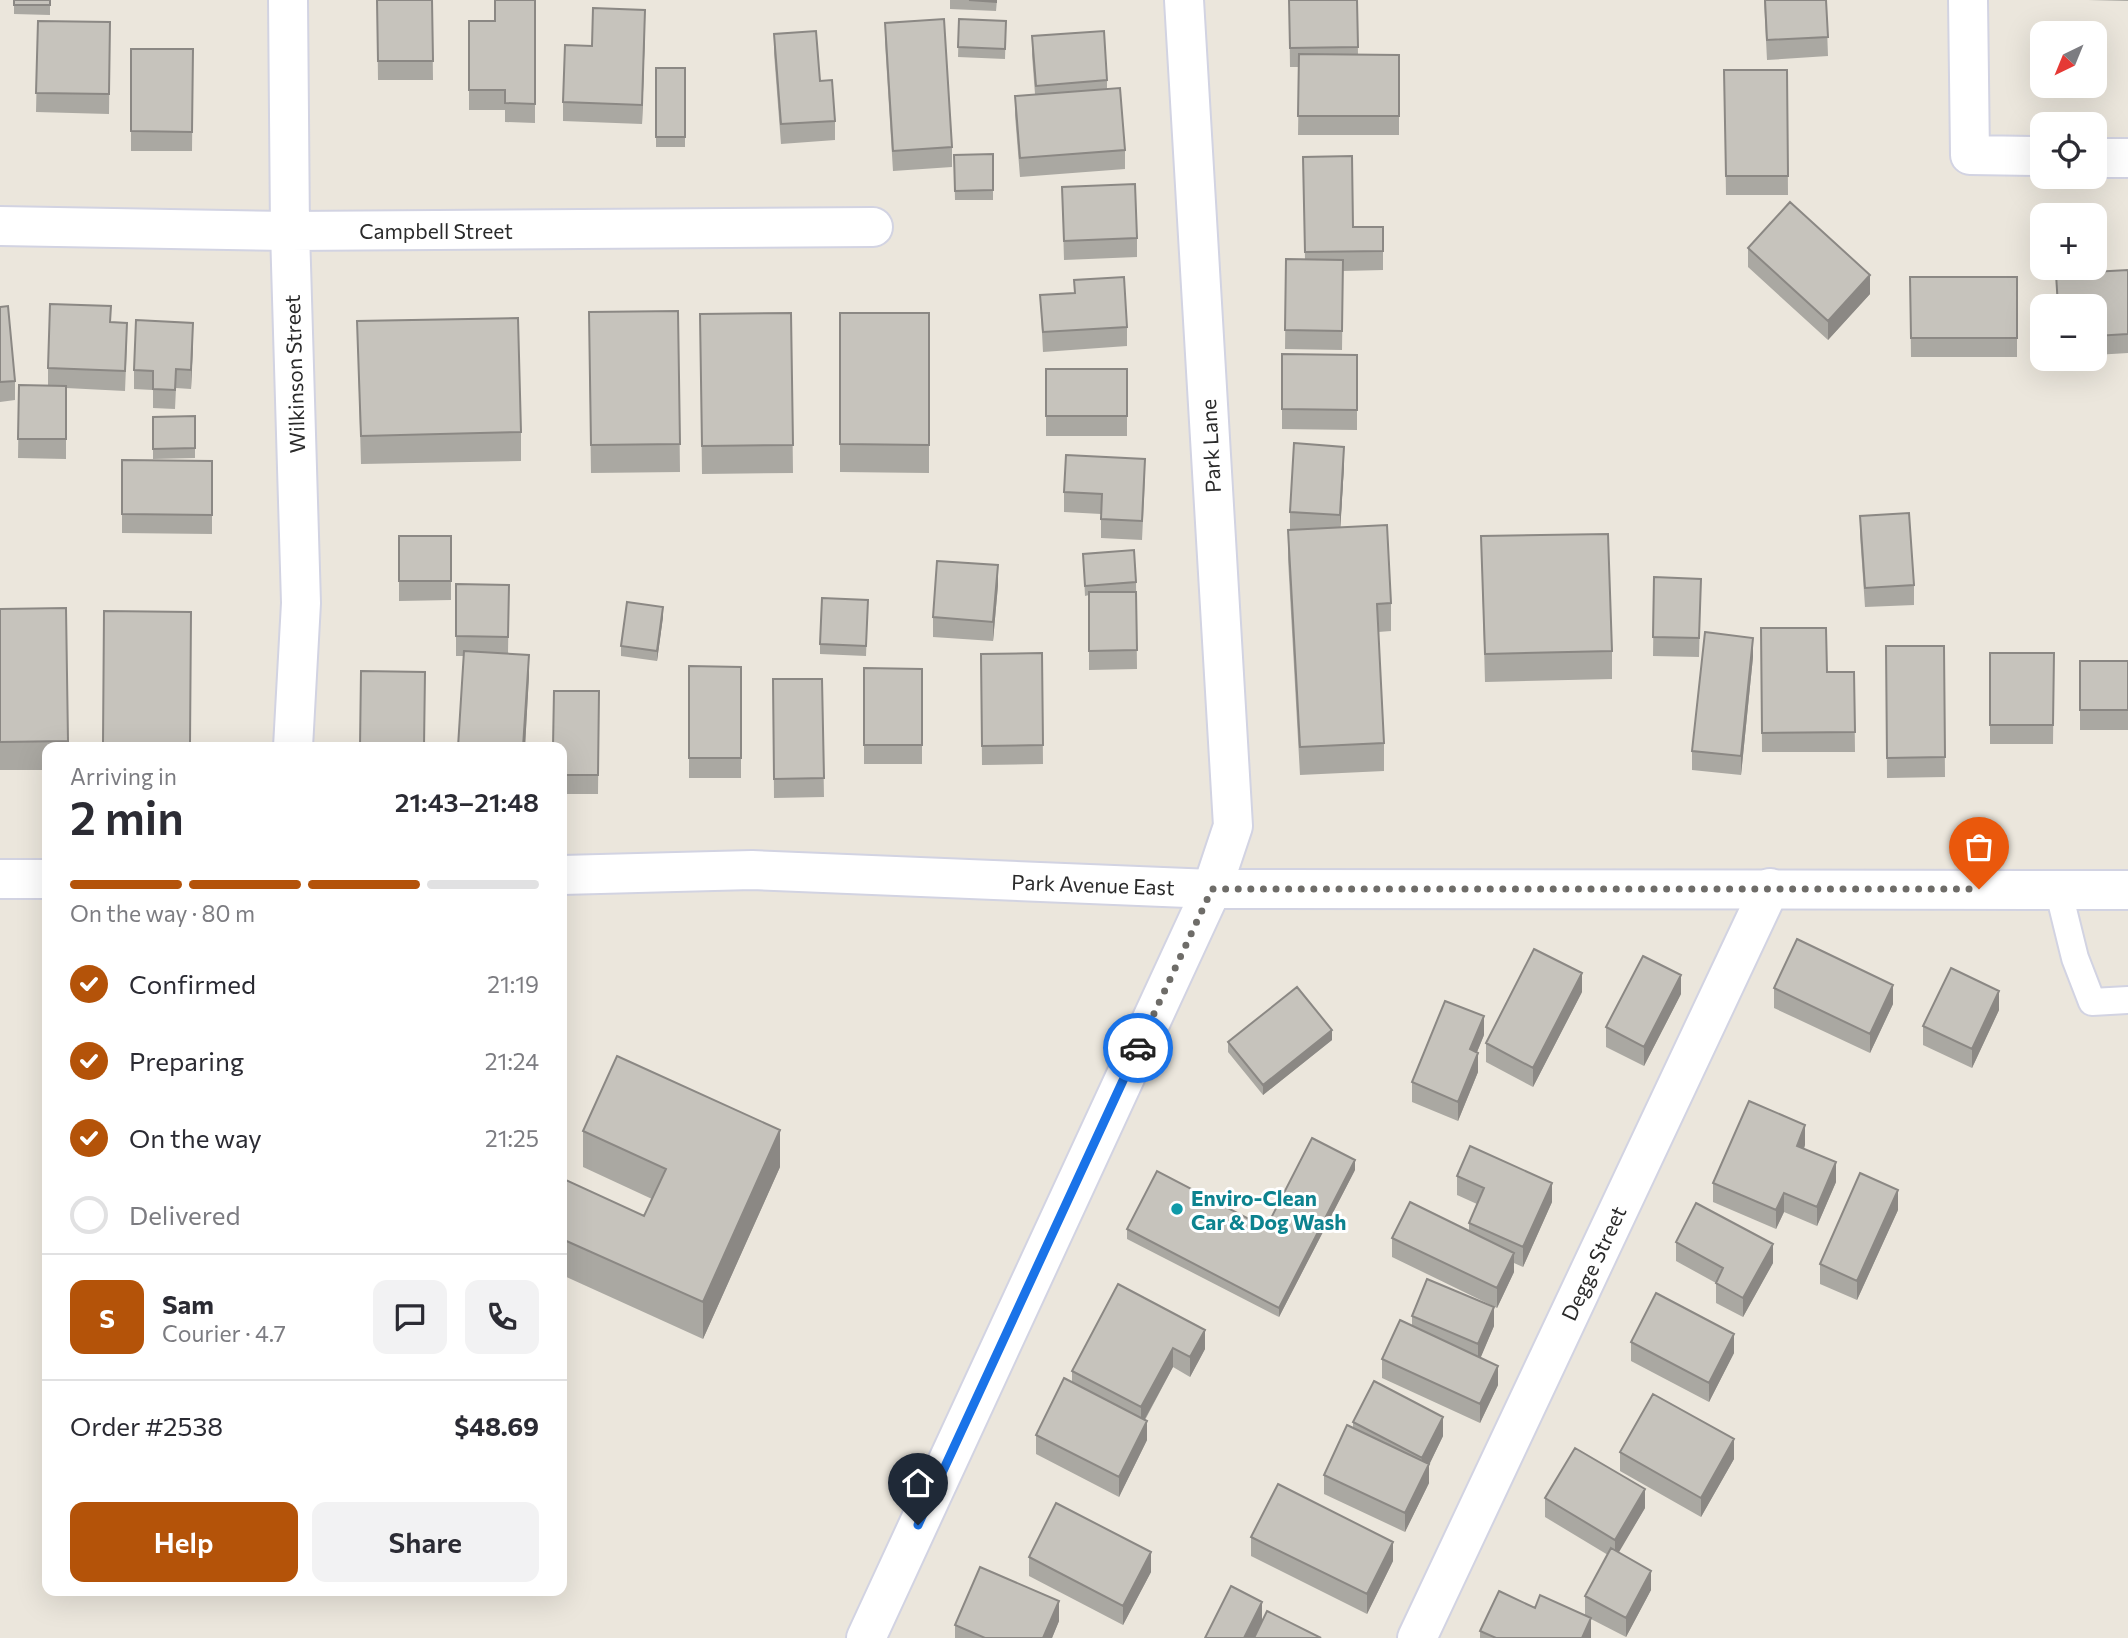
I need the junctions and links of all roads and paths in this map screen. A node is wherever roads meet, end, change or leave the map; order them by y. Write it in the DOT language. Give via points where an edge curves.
graph roads {
  1 [pos="288,0"];
  2 [pos="1184,0"];
  3 [pos="1968,0"];
  4 [pos="2030,156"];
  5 [pos="2107,158"];
  6 [pos="2128,158"];
  7 [pos="0,226"];
  8 [pos="873,227"];
  9 [pos="290,231"];
  10 [pos="293,742"];
  11 [pos="567,874"];
  12 [pos="0,879"];
  13 [pos="42,879"];
  14 [pos="1770,888"];
  15 [pos="1212,889"];
  16 [pos="2058,889"];
  17 [pos="2128,890"];
  18 [pos="2128,1000"];
  19 [pos="866,1638"];
  20 [pos="1417,1638"];
  1 -- 9 [label="street, Wilkinson Street"];
  2 -- 15 [label="street, Park Lane" via="1233,826"];
  3 -- 4 [label="street" via="1970,155"];
  5 -- 6 [label="street"];
  7 -- 9 [label="street, Campbell Street"];
  8 -- 9 [label="street, Campbell Street"];
  9 -- 10 [label="street, Wilkinson Street" via="301,603"];
  11 -- 15 [label="street, Park Avenue East" via="752,870"];
  12 -- 13 [label="street"];
  14 -- 15 [label="street, Park Avenue East"];
  14 -- 16 [label="street, Park Avenue East"];
  14 -- 20 [label="street, Degge Street"];
  15 -- 19 [label="street, Park Lane"];
  16 -- 17 [label="street, Park Avenue East"];
  16 -- 18 [label="lane" via="2075,958 2092,1002"];
}
